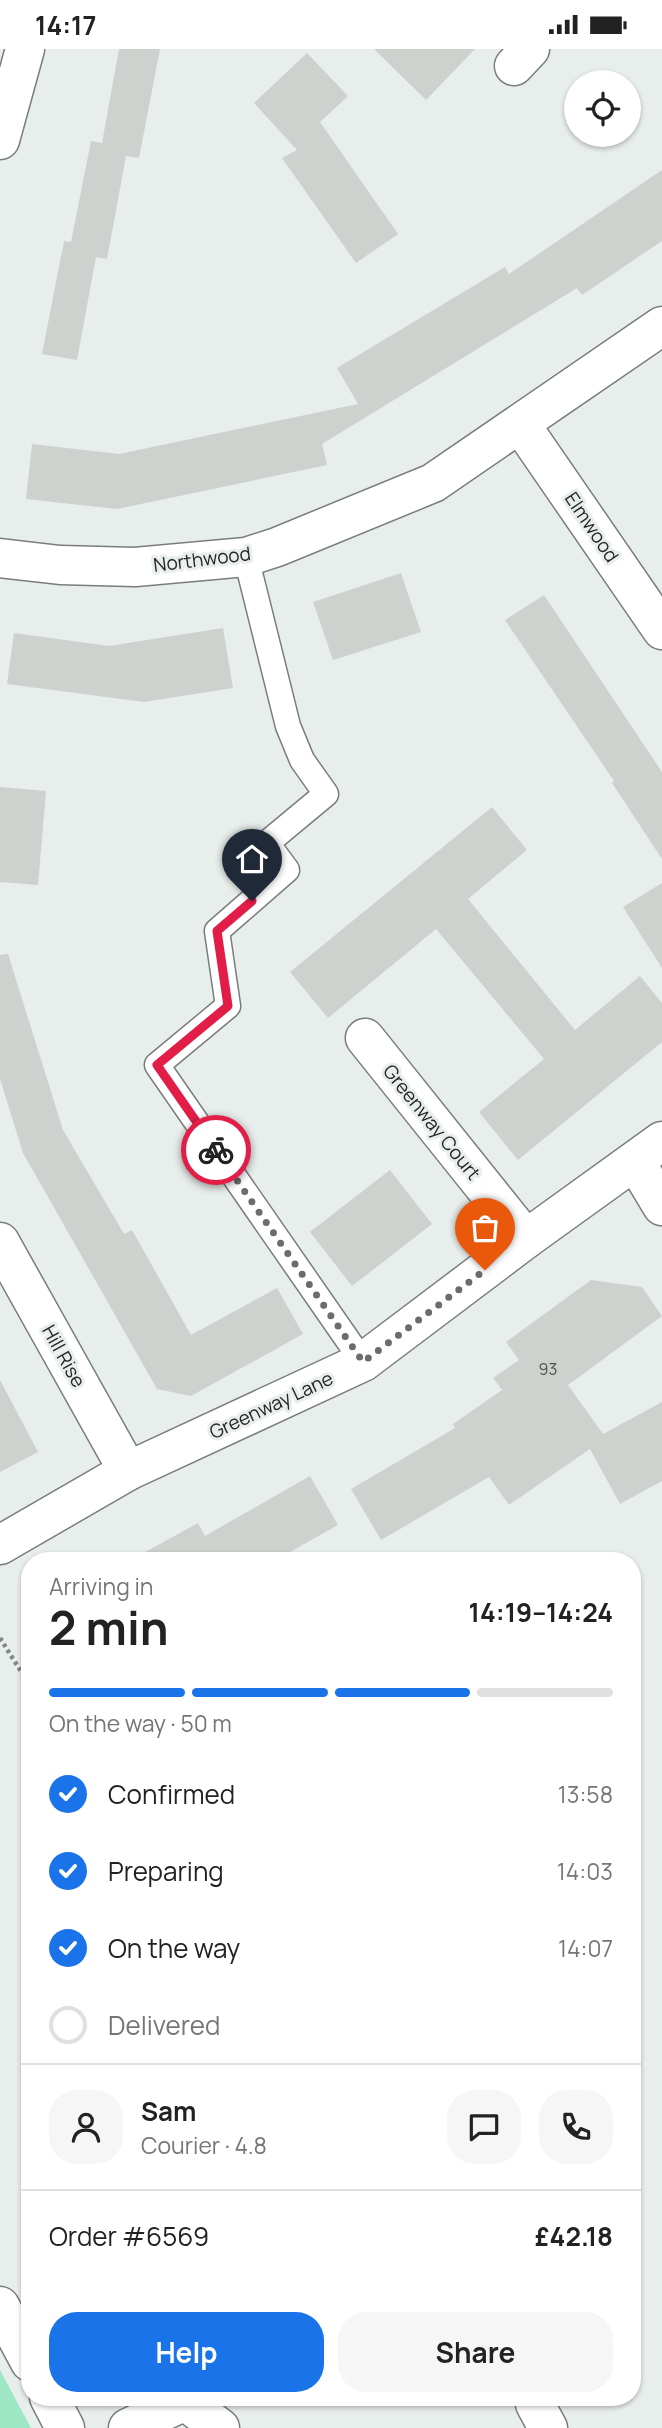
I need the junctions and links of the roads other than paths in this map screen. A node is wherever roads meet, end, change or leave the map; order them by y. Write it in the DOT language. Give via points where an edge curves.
graph roads {
  1 [pos="25,49"];
  2 [pos="0,140"];
  3 [pos="662,326"];
  4 [pos="522,425"];
  5 [pos="246,557"];
  6 [pos="0,558"];
  7 [pos="662,630"];
  8 [pos="365,1038"];
  9 [pos="648,1151"];
  10 [pos="662,1206"];
  11 [pos="526,1239"];
  12 [pos="0,1242"];
  13 [pos="363,1362"];
  14 [pos="128,1471"];
  15 [pos="0,1545"];
  16 [pos="0,2306"];
  17 [pos="21,2345"];
  18 [pos="53,2406"];
  19 [pos="171,2406"];
  20 [pos="193,2406"];
  21 [pos="65,2428"];
  22 [pos="128,2428"];
  23 [pos="220,2428"];
  1 -- 2 [label="street"];
  3 -- 4 [label="street"];
  4 -- 5 [label="street, Northwood" via="433,483"];
  4 -- 7 [label="street, Elmwood"];
  5 -- 6 [label="street, Northwood" via="135,567"];
  5 -- 13 [label="lane" via="288,726 302,760 326,794 267,843 287,870 217,931 228,1006 157,1065"];
  8 -- 11 [label="street, Greenway Court"];
  9 -- 10 [label="street"];
  9 -- 11 [label="street, Greenway Lane"];
  11 -- 13 [label="street, Greenway Lane"];
  12 -- 14 [label="street, Hill Rise"];
  13 -- 14 [label="street, Greenway Lane"];
  14 -- 15 [label="street, Greenway Lane"];
  16 -- 17 [label="street"];
  18 -- 21 [label="street"];
  19 -- 22 [label="street"];
  20 -- 23 [label="street"];
}
